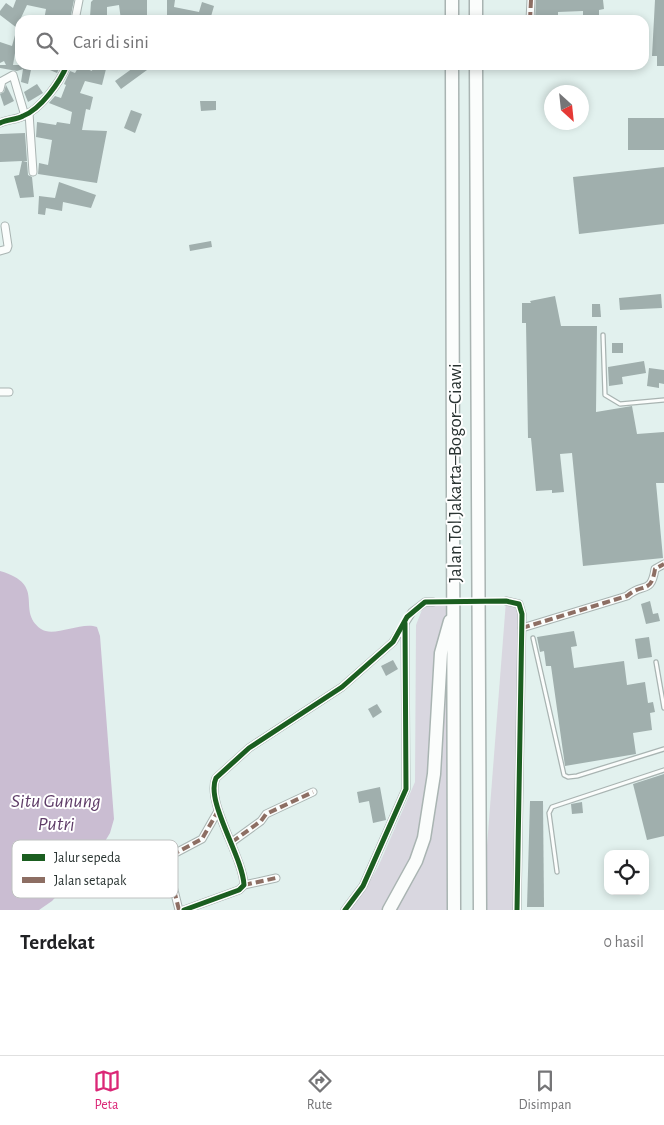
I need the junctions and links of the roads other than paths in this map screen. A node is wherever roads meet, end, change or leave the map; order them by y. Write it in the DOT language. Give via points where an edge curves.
graph roads {
  1 [pos="79,0"];
  2 [pos="452,0"];
  3 [pos="476,0"];
  4 [pos="531,0"];
  5 [pos="76,15"];
  6 [pos="452,15"];
  7 [pos="476,15"];
  8 [pos="530,15"];
  9 [pos="65,70"];
  10 [pos="452,70"];
  11 [pos="476,70"];
  12 [pos="0,89"];
  13 [pos="27,114"];
  14 [pos="0,123"];
  15 [pos="33,172"];
  16 [pos="5,226"];
  17 [pos="0,251"];
  18 [pos="604,335"];
  19 [pos="0,392"];
  20 [pos="9,392"];
  21 [pos="664,400"];
  22 [pos="664,564"];
  23 [pos="506,601"];
  24 [pos="432,602"];
  25 [pos="454,607"];
  26 [pos="405,622"];
  27 [pos="522,628"];
  28 [pos="533,638"];
  29 [pos="656,662"];
  30 [pos="664,708"];
  31 [pos="664,749"];
  32 [pos="664,770"];
  33 [pos="313,792"];
  34 [pos="218,811"];
  35 [pos="232,842"];
  36 [pos="178,851"];
  37 [pos="557,872"];
  38 [pos="276,878"];
  39 [pos="244,885"];
  40 [pos="184,910"];
  41 [pos="345,910"];
  42 [pos="389,910"];
  43 [pos="454,910"];
  44 [pos="480,910"];
  45 [pos="517,910"];
  1 -- 5 [label="street"];
  2 -- 6 [label="highway"];
  3 -- 7 [label="highway"];
  4 -- 8 [label="street"];
  9 -- 13 [label="street" via="51,93"];
  10 -- 25 [label="highway, Jalan Tol Jakarta–Bogor–Ciawi"];
  11 -- 44 [label="highway, Jalan Tol Jakarta–Bogor–Ciawi"];
  12 -- 13 [label="street" via="2,80 13,75"];
  13 -- 14 [label="street"];
  13 -- 15 [label="street"];
  16 -- 17 [label="street" via="8,246"];
  18 -- 21 [label="lane" via="605,395 620,404"];
  19 -- 20 [label="street"];
  22 -- 27 [label="street" via="655,569 653,583 633,590 627,596"];
  23 -- 27 [label="street" via="521,605"];
  24 -- 26 [label="street" via="419,606"];
  25 -- 42 [label="highway" via="441,653 434,774 424,838 416,862"];
  25 -- 43 [label="highway, Jalan Tol Jakarta–Bogor–Ciawi"];
  26 -- 34 [label="street" via="393,642 342,687 249,748 216,778"];
  26 -- 41 [label="street" via="406,789 363,886"];
  27 -- 45 [label="street"];
  28 -- 31 [label="lane" via="564,775 577,776"];
  29 -- 30 [label="lane"];
  32 -- 37 [label="lane" via="552,807 549,813"];
  33 -- 35 [label="street" via="266,814"];
  34 -- 35 [label="street"];
  34 -- 36 [label="street" via="202,838"];
  35 -- 39 [label="street"];
  38 -- 39 [label="street"];
  39 -- 40 [label="street" via="239,890"];
}
